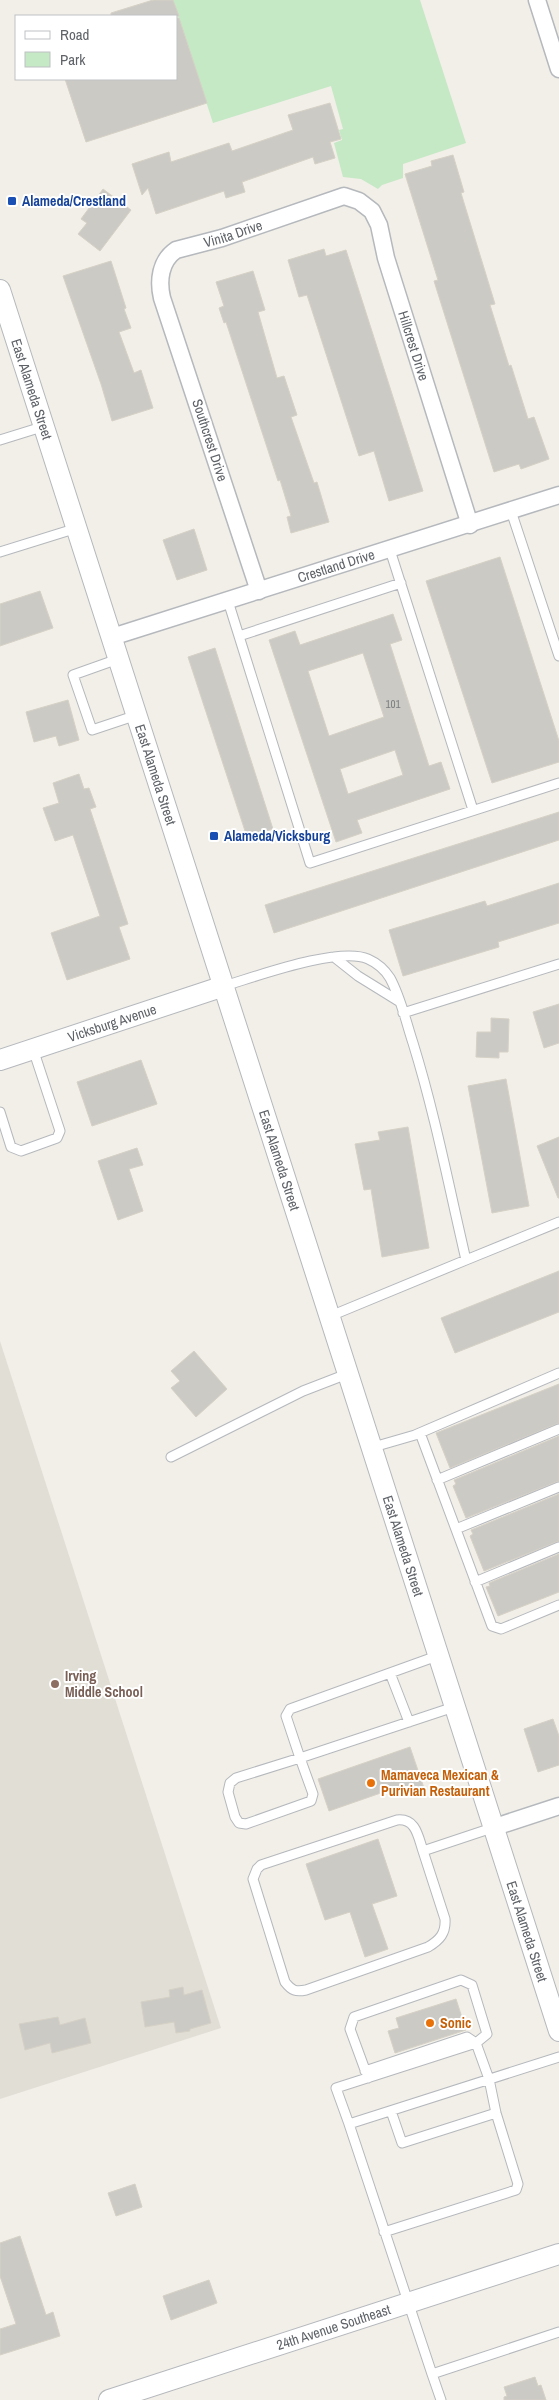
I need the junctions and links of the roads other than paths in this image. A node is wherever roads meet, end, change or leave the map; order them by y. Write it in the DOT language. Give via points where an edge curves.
graph roads {
  1 [pos="537,0"];
  2 [pos="559,69"];
  3 [pos="332,199"];
  4 [pos="160,289"];
  5 [pos="0,290"];
  6 [pos="45,426"];
  7 [pos="0,440"];
  8 [pos="559,495"];
  9 [pos="511,511"];
  10 [pos="470,525"];
  11 [pos="77,528"];
  12 [pos="390,550"];
  13 [pos="0,552"];
  14 [pos="401,583"];
  15 [pos="259,592"];
  16 [pos="228,601"];
  17 [pos="239,636"];
  18 [pos="112,637"];
  19 [pos="559,656"];
  20 [pos="119,659"];
  21 [pos="137,715"];
  22 [pos="559,783"];
  23 [pos="473,810"];
  24 [pos="334,957"];
  25 [pos="559,964"];
  26 [pos="224,986"];
  27 [pos="400,1002"];
  28 [pos="403,1013"];
  29 [pos="33,1049"];
  30 [pos="0,1060"];
  31 [pos="0,1112"];
  32 [pos="559,1222"];
  33 [pos="466,1260"];
  34 [pos="328,1317"];
  35 [pos="559,1373"];
  36 [pos="346,1374"];
  37 [pos="559,1429"];
  38 [pos="420,1433"];
  39 [pos="370,1448"];
  40 [pos="171,1457"];
  41 [pos="437,1480"];
  42 [pos="559,1487"];
  43 [pos="456,1529"];
  44 [pos="559,1547"];
  45 [pos="475,1582"];
  46 [pos="559,1605"];
  47 [pos="437,1656"];
  48 [pos="390,1672"];
  49 [pos="454,1707"];
  50 [pos="408,1722"];
  51 [pos="300,1758"];
  52 [pos="559,1806"];
  53 [pos="492,1828"];
  54 [pos="423,1851"];
  55 [pos="559,2031"];
  56 [pos="476,2043"];
  57 [pos="559,2057"];
  58 [pos="367,2074"];
  59 [pos="489,2079"];
  60 [pos="391,2111"];
  61 [pos="496,2112"];
  62 [pos="349,2124"];
  63 [pos="384,2232"];
  64 [pos="559,2254"];
  65 [pos="408,2304"];
  66 [pos="559,2332"];
  67 [pos="432,2374"];
  68 [pos="109,2400"];
  69 [pos="441,2400"];
  1 -- 2 [label="street"];
  3 -- 4 [label="street, Vinita Drive" via="176,250 165,262"];
  3 -- 10 [label="street, Hillcrest Drive" via="352,198 367,206 377,218 386,258"];
  4 -- 15 [label="street, Southcrest Drive"];
  5 -- 6 [label="street, East Alameda Street"];
  6 -- 7 [label="lane"];
  6 -- 11 [label="street, East Alameda Street"];
  8 -- 9 [label="street, Crestland Drive"];
  9 -- 10 [label="street, Crestland Drive"];
  9 -- 19 [label="lane"];
  10 -- 12 [label="street, Crestland Drive"];
  11 -- 13 [label="lane"];
  11 -- 18 [label="street, East Alameda Street"];
  12 -- 14 [label="lane"];
  12 -- 15 [label="street, Crestland Drive"];
  14 -- 17 [label="lane"];
  14 -- 23 [label="lane"];
  15 -- 16 [label="street, Crestland Drive"];
  16 -- 17 [label="lane"];
  16 -- 18 [label="street, Crestland Drive"];
  17 -- 23 [label="lane" via="310,863"];
  18 -- 20 [label="street, East Alameda Street"];
  20 -- 21 [label="street, East Alameda Street"];
  20 -- 21 [label="lane" via="73,675 92,730"];
  21 -- 26 [label="street, East Alameda Street"];
  22 -- 23 [label="lane"];
  24 -- 26 [label="lane"];
  24 -- 27 [label="lane"];
  24 -- 27 [label="lane" via="367,958 381,967"];
  25 -- 28 [label="lane"];
  26 -- 29 [label="street, Vicksburg Avenue"];
  26 -- 34 [label="street, East Alameda Street"];
  27 -- 28 [label="lane"];
  28 -- 33 [label="lane" via="432,1109"];
  29 -- 30 [label="street, Vicksburg Avenue"];
  29 -- 31 [label="lane" via="60,1131 57,1138 21,1151 11,1147"];
  32 -- 33 [label="lane"];
  33 -- 34 [label="lane"];
  34 -- 36 [label="street, East Alameda Street"];
  35 -- 38 [label="lane"];
  36 -- 39 [label="street, East Alameda Street"];
  36 -- 40 [label="lane" via="303,1391"];
  37 -- 41 [label="lane"];
  38 -- 39 [label="lane"];
  38 -- 41 [label="lane"];
  39 -- 47 [label="street, East Alameda Street"];
  41 -- 43 [label="lane"];
  42 -- 43 [label="lane"];
  43 -- 45 [label="lane"];
  44 -- 45 [label="lane"];
  45 -- 46 [label="lane" via="492,1626 501,1629"];
  47 -- 48 [label="lane"];
  47 -- 49 [label="street, East Alameda Street"];
  48 -- 50 [label="lane"];
  48 -- 51 [label="lane" via="290,1709 286,1716"];
  49 -- 50 [label="lane"];
  49 -- 53 [label="street, East Alameda Street"];
  50 -- 51 [label="lane"];
  51 -- 51 [label="lane" via="236,1778 230,1783 228,1792 239,1823 246,1824 311,1801 313,1794"];
  52 -- 53 [label="street"];
  53 -- 54 [label="lane"];
  53 -- 55 [label="street, East Alameda Street"];
  54 -- 54 [label="lane" via="445,1919 445,1930 440,1938 428,1946 306,1990 297,1992 290,1989 253,1880 257,1869 397,1820 413,1824"];
  56 -- 58 [label="lane"];
  56 -- 58 [label="lane" via="487,2034 472,1985 461,1980 354,2017 350,2029"];
  56 -- 59 [label="lane"];
  57 -- 59 [label="lane"];
  58 -- 62 [label="lane" via="336,2088"];
  59 -- 60 [label="lane"];
  59 -- 61 [label="lane"];
  60 -- 61 [label="lane" via="402,2143"];
  60 -- 62 [label="lane"];
  61 -- 63 [label="lane" via="518,2184 516,2190"];
  62 -- 63 [label="lane"];
  63 -- 65 [label="lane"];
  64 -- 65 [label="street, 24th Avenue Southeast"];
  65 -- 67 [label="lane"];
  65 -- 68 [label="street, 24th Avenue Southeast"];
  66 -- 67 [label="lane"];
  67 -- 69 [label="lane"];
}
